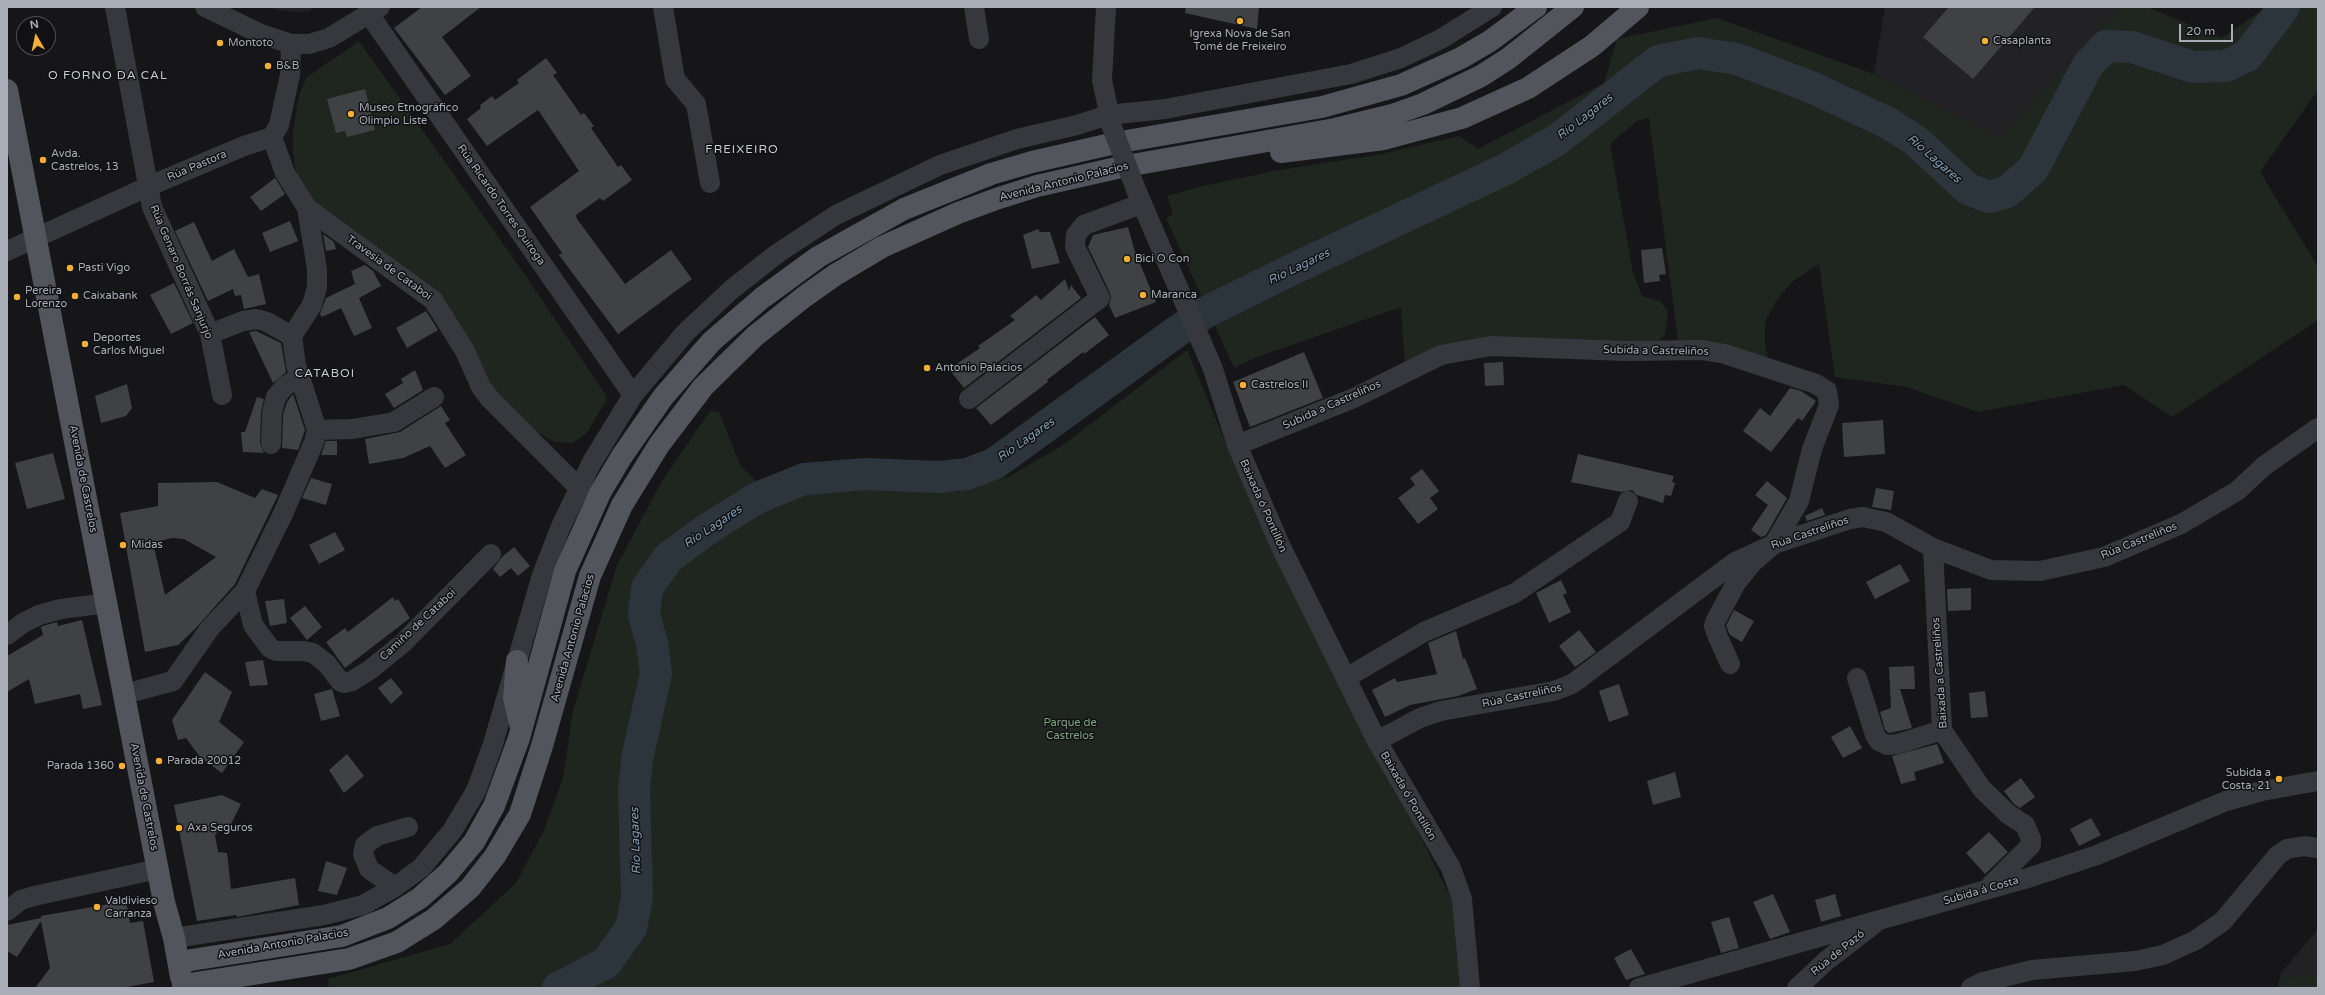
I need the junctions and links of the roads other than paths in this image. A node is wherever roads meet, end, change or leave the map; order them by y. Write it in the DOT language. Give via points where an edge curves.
graph roads {
  1 [pos="115,7"];
  2 [pos="205,7"];
  3 [pos="663,7"];
  4 [pos="974,7"];
  5 [pos="1106,7"];
  6 [pos="1492,7"];
  7 [pos="1536,7"];
  8 [pos="1573,7"];
  9 [pos="1638,7"];
  10 [pos="375,11"];
  11 [pos="979,39"];
  12 [pos="291,44"];
  13 [pos="7,90"];
  14 [pos="1110,121"];
  15 [pos="272,137"];
  16 [pos="1224,149"];
  17 [pos="710,183"];
  18 [pos="147,187"];
  19 [pos="1139,198"];
  20 [pos="307,208"];
  21 [pos="36,238"];
  22 [pos="7,251"];
  23 [pos="210,334"];
  24 [pos="292,336"];
  25 [pos="300,377"];
  26 [pos="222,395"];
  27 [pos="633,395"];
  28 [pos="434,397"];
  29 [pos="968,399"];
  30 [pos="2318,428"];
  31 [pos="317,430"];
  32 [pos="271,444"];
  33 [pos="1237,445"];
  34 [pos="579,488"];
  35 [pos="1628,501"];
  36 [pos="1774,544"];
  37 [pos="1933,548"];
  38 [pos="491,554"];
  39 [pos="245,591"];
  40 [pos="107,603"];
  41 [pos="7,635"];
  42 [pos="517,661"];
  43 [pos="1730,664"];
  44 [pos="1346,678"];
  45 [pos="1857,678"];
  46 [pos="125,694"];
  47 [pos="522,728"];
  48 [pos="1942,730"];
  49 [pos="1377,741"];
  50 [pos="2318,781"];
  51 [pos="408,827"];
  52 [pos="2318,848"];
  53 [pos="158,869"];
  54 [pos="395,887"];
  55 [pos="1986,890"];
  56 [pos="7,911"];
  57 [pos="1880,920"];
  58 [pos="174,938"];
  59 [pos="179,962"];
  60 [pos="183,987"];
  61 [pos="1470,988"];
  62 [pos="1639,988"];
  63 [pos="1797,988"];
  64 [pos="1971,988"];
  1 -- 18 [label="street, Rúa Genaro Borrás Sanjurjo"];
  2 -- 12 [label="street" via="261,34"];
  3 -- 17 [label="street" via="675,79 696,104"];
  4 -- 11 [label="street"];
  5 -- 14 [label="street, Baixada ó Pontillón" via="1102,80"];
  6 -- 14 [label="street" via="1441,39 1401,58 1351,74"];
  7 -- 47 [label="main road, Avenida Antonio Palacios" via="1490,41 1461,58 1401,85 1322,107 1115,143 991,174 904,209 818,257 762,298 712,341 663,397 622,456 600,493 565,572"];
  8 -- 16 [label="main road, Avenida Antonio Palacios" via="1509,58 1481,76 1422,104 1392,115 1336,129"];
  9 -- 16 [label="main road" via="1592,46 1528,88 1462,118 1384,139 1287,153"];
  10 -- 12 [label="street" via="329,38 310,44"];
  10 -- 27 [label="street, Rúa Ricardo Torres Quiroga"];
  12 -- 15 [label="street" via="290,75 279,125"];
  13 -- 21 [label="main road, Avenida de Castrelos"];
  14 -- 19 [label="street, Baixada ó Pontillón, bridge"];
  14 -- 27 [label="street" via="1078,125 1017,139 940,165 836,215 778,253 732,289 685,333"];
  15 -- 18 [label="street, Rúa Pastora" via="244,146"];
  15 -- 20 [label="street" via="285,173"];
  16 -- 60 [label="main road, Avenida Antonio Palacios" via="1076,176 999,198 958,213 882,247 835,275 776,318 703,387 659,445 622,505 590,576 520,814 496,856 470,888 434,919 397,942 349,959"];
  18 -- 21 [label="street, Rúa Pastora"];
  18 -- 23 [label="street, Rúa Genaro Borrás Sanjurjo" via="152,207"];
  19 -- 29 [label="street" via="1084,226 1076,235 1075,247 1100,298"];
  19 -- 33 [label="street, Baixada ó Pontillón" via="1210,362"];
  20 -- 24 [label="street" via="317,269 317,287 312,305"];
  20 -- 34 [label="street, Travesia de Cataboi" via="433,300 465,351 481,387 490,399"];
  21 -- 22 [label="street, Rúa Pastora"];
  21 -- 40 [label="main road, Avenida de Castrelos"];
  23 -- 24 [label="street" via="243,320 257,320 267,322"];
  23 -- 26 [label="street, Rúa Genaro Borrás Sanjurjo"];
  24 -- 25 [label="street"];
  25 -- 31 [label="street"];
  25 -- 32 [label="street" via="285,386 276,397 272,413"];
  27 -- 34 [label="street"];
  28 -- 31 [label="street" via="394,422 352,429"];
  30 -- 37 [label="street, Rúa Castreliños" via="2264,466 2237,491 2181,524 2104,557 2040,572 1991,570"];
  31 -- 39 [label="street" via="283,514"];
  33 -- 36 [label="street, Subida a Castreliños" via="1354,398 1441,355 1469,349 1492,346 1626,351 1702,350 1725,354 1816,384 1827,391 1829,405 1812,449 1799,501"];
  33 -- 44 [label="street, Baixada ó Pontillón" via="1280,545"];
  34 -- 42 [label="street" via="542,574"];
  35 -- 44 [label="street" via="1620,522 1515,593 1424,632"];
  36 -- 37 [label="street, Rúa Castreliños" via="1863,517 1886,522"];
  36 -- 43 [label="street, Subida a Castreliños" via="1752,563 1736,583 1716,620 1714,626"];
  36 -- 49 [label="street, Rúa Castreliños" via="1735,562 1572,684 1554,691 1441,711 1420,718"];
  37 -- 48 [label="street, Baixada a Castreliños"];
  38 -- 39 [label="street, Camiño de Cataboi" via="403,643 371,669 344,683 313,653 276,651 270,648 253,625"];
  39 -- 46 [label="street" via="210,628 173,681"];
  40 -- 41 [label="street" via="38,615"];
  40 -- 46 [label="main road, Avenida de Castrelos"];
  42 -- 47 [label="main road" via="514,698"];
  42 -- 54 [label="street" via="493,744 476,791 452,831 421,868"];
  44 -- 49 [label="street, Baixada ó Pontillón"];
  45 -- 48 [label="street" via="1879,741 1887,745 1898,744"];
  46 -- 53 [label="main road, Avenida de Castrelos"];
  47 -- 59 [label="main road, Avenida Antonio Palacios" via="494,806 474,842 448,873 420,898 388,918 342,936"];
  48 -- 55 [label="street, Baixada a Castreliños" via="1982,788 2030,832 2030,845"];
  49 -- 61 [label="street, Baixada ó Pontillón" via="1451,868 1462,899"];
  50 -- 55 [label="street, Subida á Costa" via="2262,791 2226,801 2097,855"];
  51 -- 54 [label="street" via="378,836 365,845 362,854 369,869"];
  52 -- 64 [label="street" via="2304,846 2287,849 2278,855 2223,921 2196,940 2163,955 2136,961 2032,970 1983,982"];
  53 -- 56 [label="street" via="34,896 21,900"];
  53 -- 58 [label="main road, Avenida de Castrelos"];
  54 -- 58 [label="street" via="363,905 324,915"];
  55 -- 57 [label="street, Subida á Costa"];
  57 -- 62 [label="street, Subida á Costa"];
  57 -- 63 [label="street, Rúa de Pazó" via="1826,961"];
  58 -- 59 [label="main road, Avenida de Castrelos"];
  59 -- 60 [label="main road, Avenida de Castrelos"];
}
